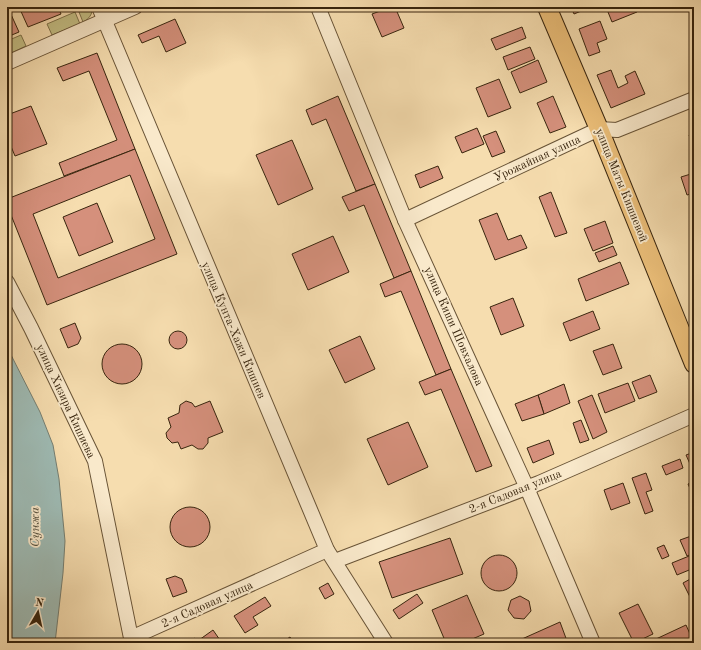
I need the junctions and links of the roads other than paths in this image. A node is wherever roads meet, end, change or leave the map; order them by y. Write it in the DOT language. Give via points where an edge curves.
graph roads {
  1 [pos="99,7"];
  2 [pos="135,7"];
  3 [pos="318,7"];
  4 [pos="547,7"];
  5 [pos="104,20"];
  6 [pos="7,63"];
  7 [pos="694,99"];
  8 [pos="599,129"];
  9 [pos="406,220"];
  10 [pos="7,282"];
  11 [pos="694,364"];
  12 [pos="694,415"];
  13 [pos="527,488"];
  14 [pos="331,556"];
  15 [pos="131,640"];
  16 [pos="386,643"];
  17 [pos="593,643"];
  1 -- 5 [label="street, улица Кунта-Хажи Кишиев"];
  2 -- 5 [label="street"];
  3 -- 9 [label="street, улица Киши Шовхалова"];
  4 -- 8 [label="main road, улица Маты Кишиевой"];
  5 -- 6 [label="street"];
  5 -- 14 [label="street, улица Кунта-Хажи Кишиев"];
  7 -- 8 [label="street, Урожайная улица" via="617,130"];
  8 -- 9 [label="street, Урожайная улица"];
  8 -- 11 [label="main road, улица Маты Кишиевой"];
  9 -- 13 [label="street, улица Киши Шовхалова"];
  10 -- 15 [label="street, улица Хизира Кишиева" via="95,460"];
  12 -- 13 [label="street, 2-я Садовая улица"];
  13 -- 14 [label="street, 2-я Садовая улица"];
  13 -- 17 [label="street, улица Киши Шовхалова"];
  14 -- 15 [label="street, 2-я Садовая улица"];
  14 -- 16 [label="street, улица Кунта-Хажи Кишиев"];
}
